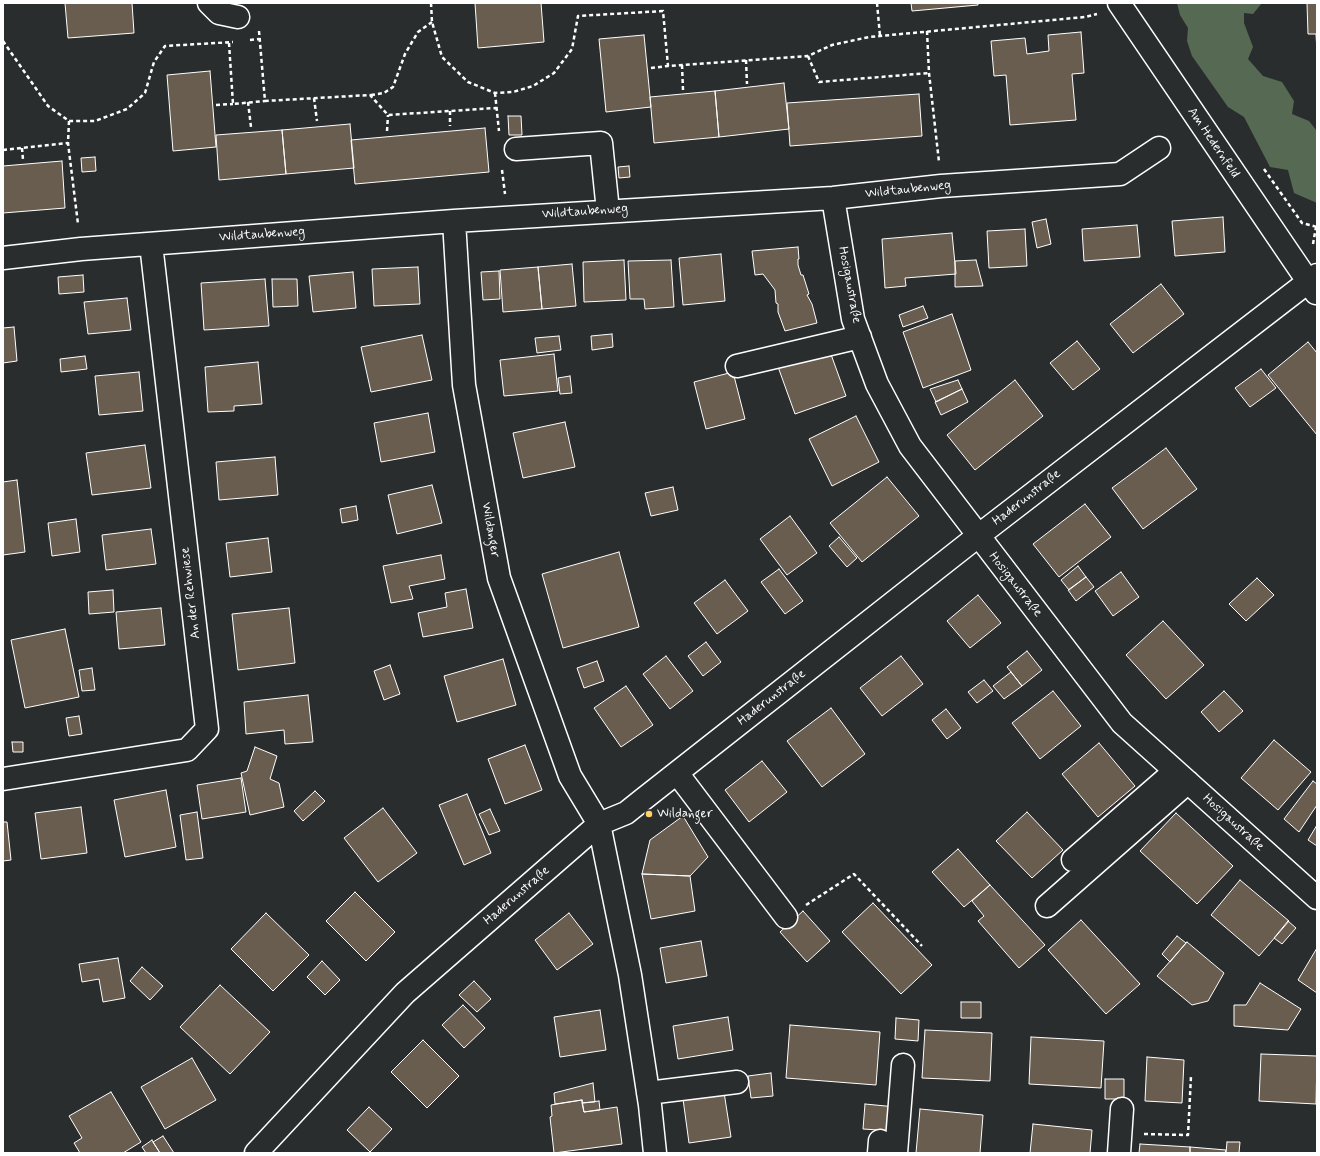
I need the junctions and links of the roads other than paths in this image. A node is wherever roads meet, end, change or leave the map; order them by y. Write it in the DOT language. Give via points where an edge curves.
graph roads {
  1 [pos="209,3"];
  2 [pos="1121,5"];
  3 [pos="238,17"];
  4 [pos="1159,148"];
  5 [pos="516,149"];
  6 [pos="834,198"];
  7 [pos="608,211"];
  8 [pos="454,220"];
  9 [pos="152,244"];
  10 [pos="3,258"];
  11 [pos="1314,284"];
  12 [pos="860,337"];
  13 [pos="737,366"];
  14 [pos="978,536"];
  15 [pos="677,773"];
  16 [pos="1181,777"];
  17 [pos="3,779"];
  18 [pos="598,824"];
  19 [pos="1073,860"];
  20 [pos="1317,898"];
  21 [pos="1047,906"];
  22 [pos="786,917"];
  23 [pos="903,1064"];
  24 [pos="737,1082"];
  25 [pos="648,1093"];
  26 [pos="1122,1109"];
  27 [pos="885,1149"];
  28 [pos="256,1153"];
  29 [pos="655,1153"];
  30 [pos="1119,1153"];
  1 -- 3 [label="street" via="219,13"];
  2 -- 11 [label="street, Am Hedernfeld"];
  4 -- 6 [label="street, Wildtaubenweg" via="1120,174 941,186"];
  5 -- 7 [label="street" via="601,143"];
  6 -- 7 [label="street, Wildtaubenweg"];
  6 -- 12 [label="street, Hosigaustraße" via="853,319"];
  7 -- 8 [label="street, Wildtaubenweg"];
  8 -- 9 [label="street, Wildtaubenweg"];
  8 -- 18 [label="street, Wildanger" via="464,385 499,578 570,776"];
  9 -- 10 [label="street, Wildtaubenweg"];
  9 -- 17 [label="street, An der Rehwiese" via="207,729 187,750"];
  11 -- 14 [label="street, Haderunstraße"];
  12 -- 13 [label="street"];
  12 -- 14 [label="street, Hosigaustraße" via="877,384 910,446"];
  14 -- 15 [label="street, Haderunstraße"];
  14 -- 16 [label="street, Hosigaustraße" via="1122,723"];
  15 -- 18 [label="street, Haderunstraße" via="626,813"];
  15 -- 22 [label="street"];
  16 -- 19 [label="street"];
  16 -- 20 [label="street, Hosigaustraße"];
  16 -- 21 [label="street"];
  18 -- 25 [label="street, Wildanger" via="630,975"];
  18 -- 28 [label="street, Haderunstraße" via="405,993"];
  23 -- 27 [label="street"];
  24 -- 25 [label="street"];
  25 -- 29 [label="street, Wildanger"];
  26 -- 30 [label="street"];
}
